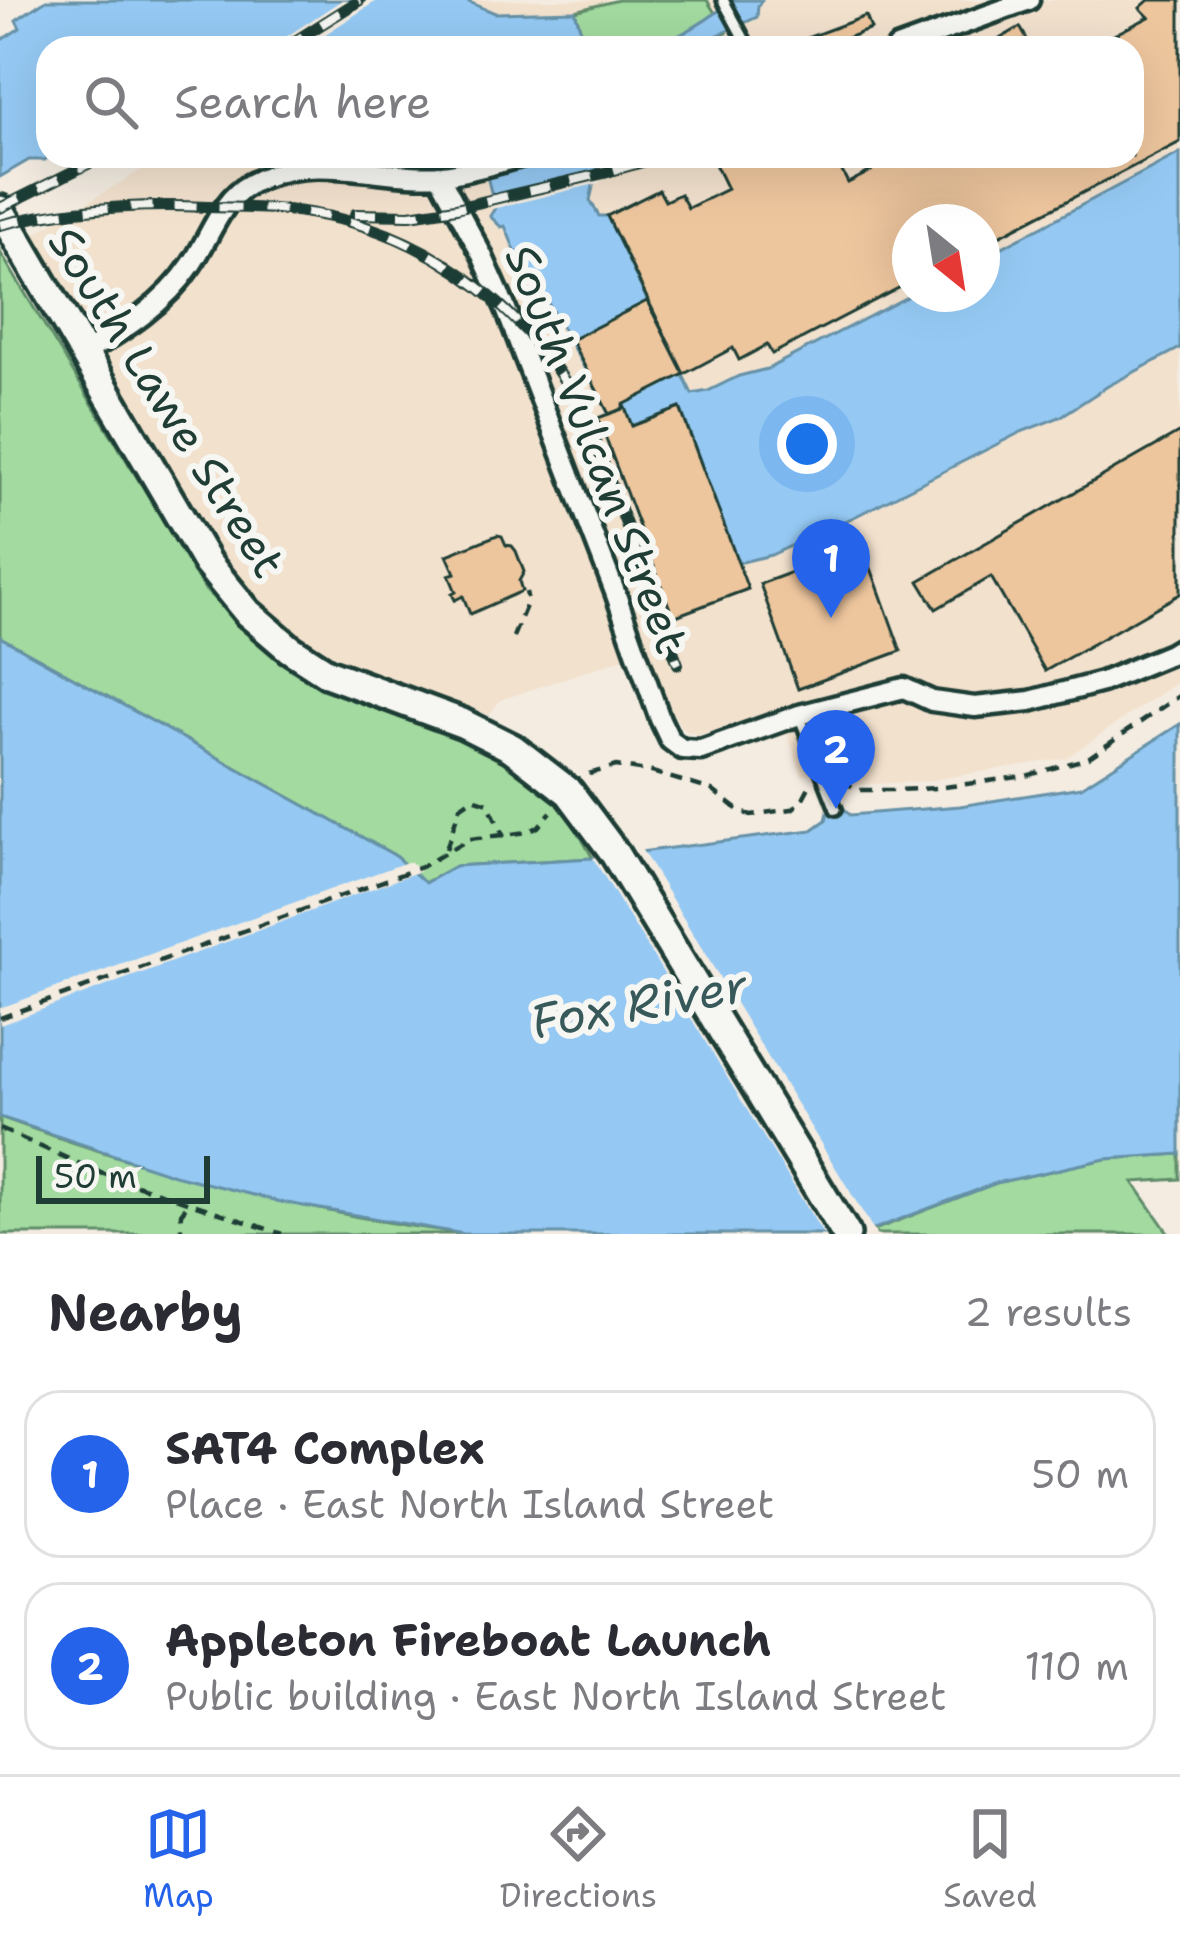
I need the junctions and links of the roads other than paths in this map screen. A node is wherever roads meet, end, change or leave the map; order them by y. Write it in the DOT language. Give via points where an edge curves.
graph roads {
  1 [pos="723,0"];
  2 [pos="1029,0"];
  3 [pos="742,36"];
  4 [pos="930,36"];
  5 [pos="474,168"];
  6 [pos="439,175"];
  7 [pos="0,210"];
  8 [pos="84,353"];
  9 [pos="1180,648"];
  10 [pos="799,715"];
  11 [pos="836,809"];
  12 [pos="846,1234"];
  1 -- 3 [label="lane"];
  2 -- 4 [label="street"];
  5 -- 6 [label="street"];
  6 -- 8 [label="street" via="307,168 249,184 166,294"];
  6 -- 10 [label="street, South Vulcan Street" via="506,308 670,740 701,750"];
  7 -- 8 [label="main road, South Lawe Street"];
  8 -- 12 [label="main road, South Lawe Street" via="207,563 248,614 327,673 462,722 569,792"];
  9 -- 10 [label="street" via="1102,682 1030,700 975,707 904,688"];
  10 -- 11 [label="lane"];
}
